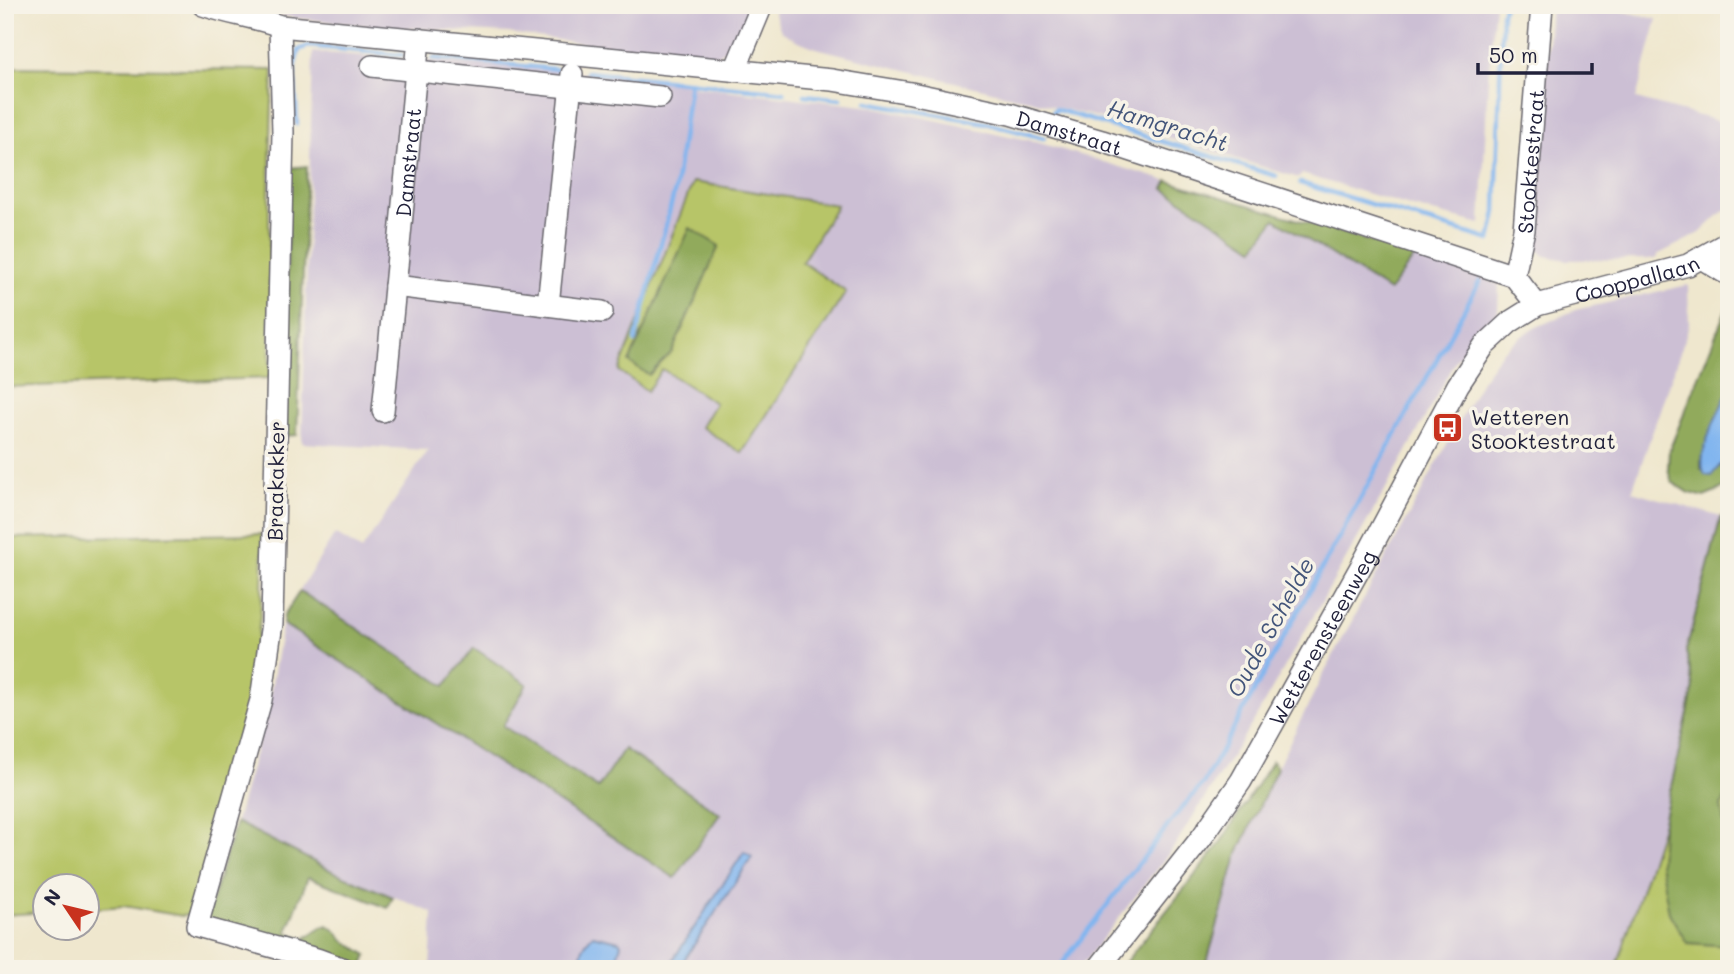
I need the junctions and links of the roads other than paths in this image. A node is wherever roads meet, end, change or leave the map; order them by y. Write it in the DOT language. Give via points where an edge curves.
graph roads {
  1 [pos="204,5"];
  2 [pos="762,5"];
  3 [pos="1542,5"];
  4 [pos="280,26"];
  5 [pos="419,39"];
  6 [pos="575,55"];
  7 [pos="372,66"];
  8 [pos="736,70"];
  9 [pos="416,71"];
  10 [pos="571,86"];
  11 [pos="660,97"];
  12 [pos="1729,242"];
  13 [pos="1703,259"];
  14 [pos="1729,272"];
  15 [pos="1514,276"];
  16 [pos="395,286"];
  17 [pos="548,305"];
  18 [pos="1537,305"];
  19 [pos="602,312"];
  20 [pos="383,411"];
  21 [pos="344,969"];
  22 [pos="1098,969"];
  1 -- 4 [label="street, Damstraat"];
  2 -- 8 [label="street"];
  3 -- 15 [label="street, Stooktestraat" via="1524,230"];
  4 -- 5 [label="street, Damstraat"];
  4 -- 21 [label="street, Braakakker" via="283,132 272,623 261,700 197,926"];
  5 -- 6 [label="street, Damstraat"];
  5 -- 9 [label="street, Damstraat"];
  6 -- 8 [label="street, Damstraat"];
  6 -- 10 [label="street"];
  7 -- 9 [label="street"];
  8 -- 15 [label="street, Damstraat" via="845,82 1010,114"];
  9 -- 10 [label="street"];
  9 -- 16 [label="street, Damstraat"];
  10 -- 11 [label="street"];
  10 -- 17 [label="street"];
  12 -- 13 [label="street, Cooppallaan"];
  13 -- 14 [label="street"];
  13 -- 18 [label="street, Cooppallaan"];
  15 -- 18 [label="street"];
  16 -- 17 [label="street"];
  16 -- 20 [label="street, Damstraat"];
  17 -- 19 [label="street"];
  18 -- 22 [label="street, Wetterensteenweg" via="1496,333 1471,364 1241,781"];
}
